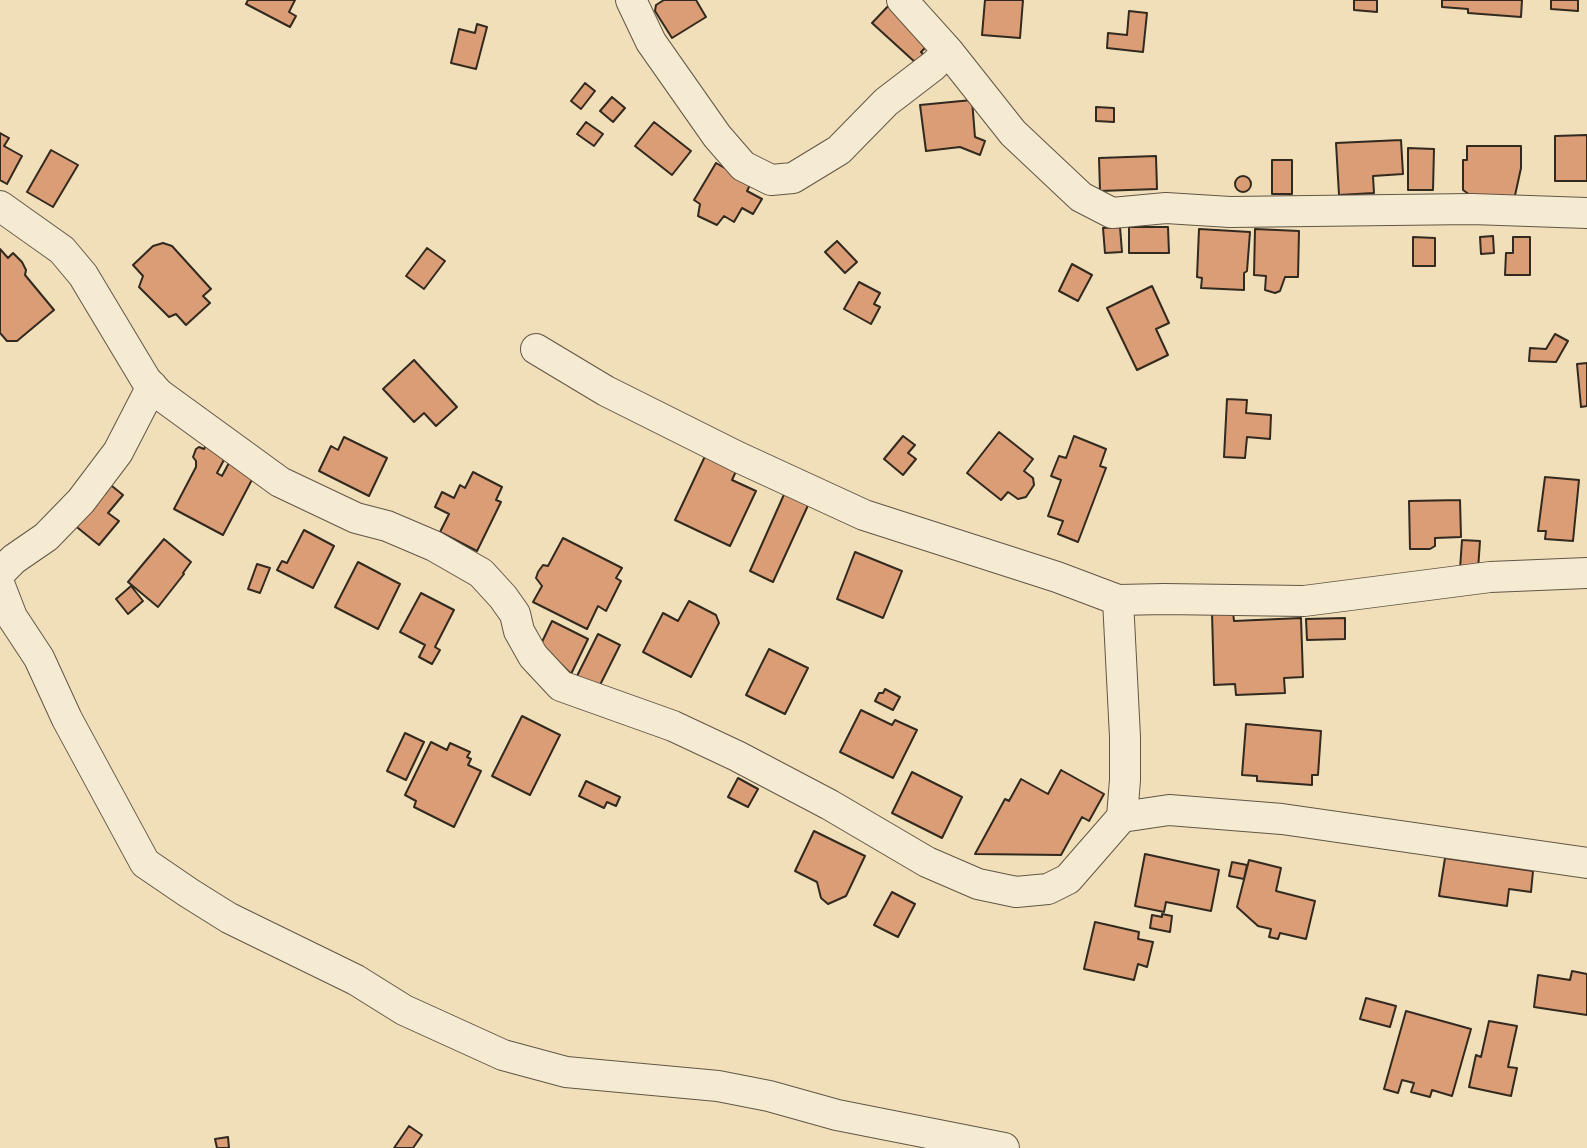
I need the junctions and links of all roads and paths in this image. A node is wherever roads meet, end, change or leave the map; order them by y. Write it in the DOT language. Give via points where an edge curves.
graph roads {
  1 [pos="631,0"];
  2 [pos="902,0"];
  3 [pos="948,51"];
  4 [pos="0,206"];
  5 [pos="1587,213"];
  6 [pos="536,349"];
  7 [pos="152,386"];
  8 [pos="0,573"];
  9 [pos="1587,573"];
  10 [pos="0,586"];
  11 [pos="1118,600"];
  12 [pos="1122,817"];
  13 [pos="1587,863"];
  14 [pos="1004,1148"];
  1 -- 3 [label="street" via="652,42 717,136 743,166 771,180 793,178 839,150 886,102"];
  2 -- 3 [label="street"];
  3 -- 5 [label="street" via="1013,133 1081,197 1112,213 1166,208"];
  4 -- 7 [label="street" via="62,250 83,275"];
  6 -- 11 [label="street" via="606,391 864,515"];
  7 -- 8 [label="street" via="118,452 81,501 46,537"];
  7 -- 12 [label="street" via="280,482 356,518 434,546 481,573 515,614 533,656 561,686 673,726 737,756 927,862 978,884 1016,892 1048,889 1068,879"];
  9 -- 11 [label="street" via="1490,577 1304,601"];
  10 -- 14 [label="street" via="12,617 39,658 145,863 229,918 356,979 404,1010 503,1055 566,1072 675,1081 769,1096 837,1115"];
  11 -- 12 [label="street" via="1125,737"];
  12 -- 13 [label="street" via="1169,810 1282,819"];
}
